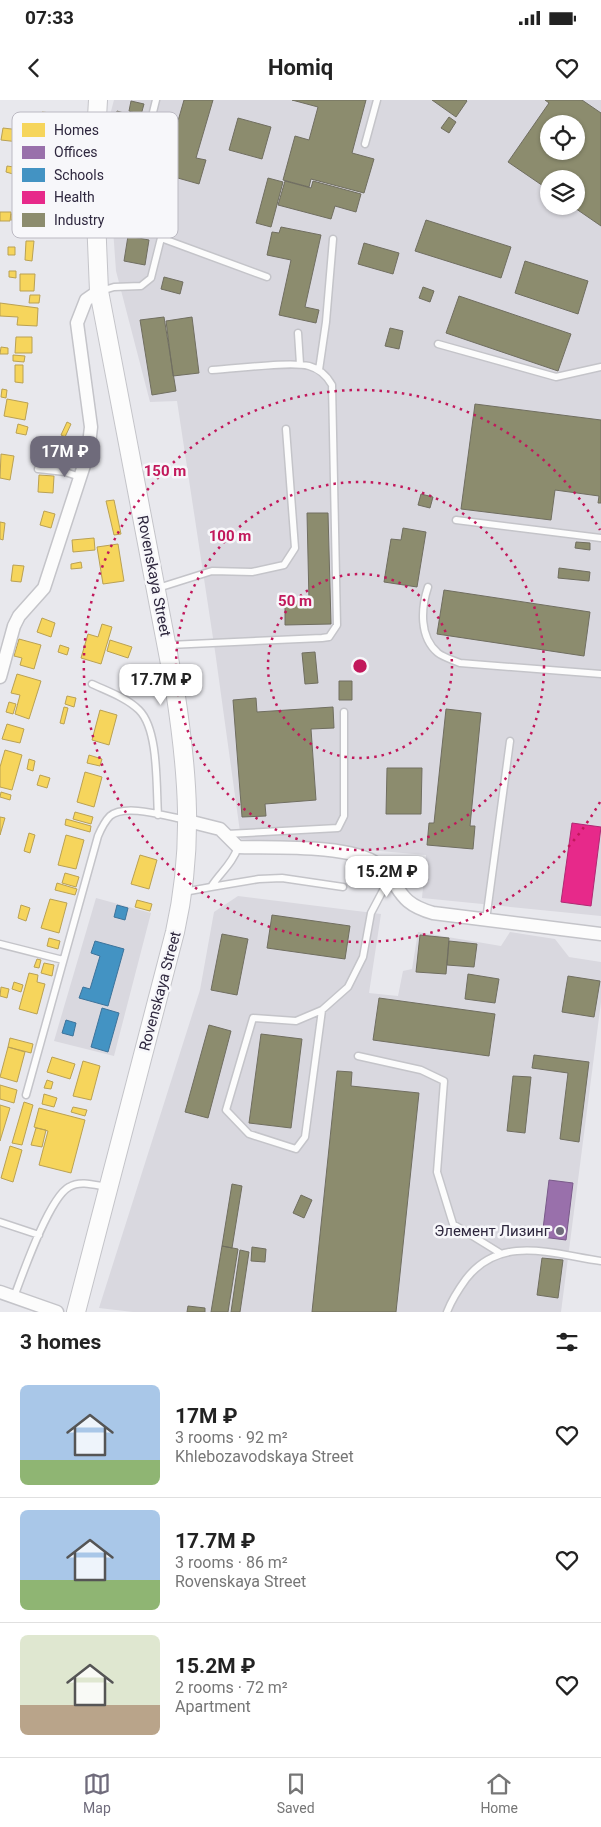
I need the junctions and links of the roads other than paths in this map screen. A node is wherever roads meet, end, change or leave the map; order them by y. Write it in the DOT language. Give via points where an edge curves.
graph roads {
  1 [pos="377,100"];
  2 [pos="365,144"];
  3 [pos="97,238"];
  4 [pos="161,238"];
  5 [pos="333,239"];
  6 [pos="268,276"];
  7 [pos="99,291"];
  8 [pos="298,333"];
  9 [pos="438,344"];
  10 [pos="300,364"];
  11 [pos="601,367"];
  12 [pos="212,370"];
  13 [pos="319,370"];
  14 [pos="286,429"];
  15 [pos="38,469"];
  16 [pos="80,477"];
  17 [pos="456,520"];
  18 [pos="601,538"];
  19 [pos="428,587"];
  20 [pos="156,588"];
  21 [pos="168,645"];
  22 [pos="601,674"];
  23 [pos="0,677"];
  24 [pos="92,684"];
  25 [pos="344,712"];
  26 [pos="510,741"];
  27 [pos="158,815"];
  28 [pos="188,821"];
  29 [pos="225,834"];
  30 [pos="238,847"];
  31 [pos="390,877"];
  32 [pos="212,887"];
  33 [pos="343,887"];
  34 [pos="184,892"];
  35 [pos="486,920"];
  36 [pos="601,934"];
  37 [pos="0,944"];
  38 [pos="63,960"];
  39 [pos="322,1010"];
  40 [pos="358,1056"];
  41 [pos="26,1095"];
  42 [pos="108,1188"];
  43 [pos="0,1222"];
  44 [pos="39,1235"];
  45 [pos="500,1252"];
  46 [pos="601,1260"];
  47 [pos="0,1292"];
  48 [pos="14,1297"];
  49 [pos="56,1312"];
  50 [pos="76,1312"];
  51 [pos="447,1312"];
  1 -- 2 [label="lane"];
  3 -- 7 [label="main road, Rovenskaya Street"];
  4 -- 6 [label="lane"];
  4 -- 7 [label="lane" via="149,282 141,286"];
  5 -- 13 [label="lane"];
  7 -- 16 [label="street" via="86,300 77,323 91,427 88,453"];
  7 -- 20 [label="main road, Rovenskaya Street"];
  8 -- 10 [label="lane"];
  9 -- 11 [label="lane" via="556,377"];
  10 -- 12 [label="lane"];
  10 -- 13 [label="lane"];
  13 -- 21 [label="lane" via="332,385 337,625 334,632 322,638"];
  14 -- 20 [label="lane" via="295,548 284,565 252,572 212,571"];
  15 -- 16 [label="lane"];
  16 -- 23 [label="street" via="44,588 14,626"];
  17 -- 18 [label="lane"];
  19 -- 22 [label="lane" via="423,603 425,634 438,653 460,663"];
  20 -- 21 [label="main road, Rovenskaya Street"];
  21 -- 28 [label="main road, Rovenskaya Street" via="183,742"];
  24 -- 27 [label="lane" via="138,709 148,723"];
  25 -- 29 [label="lane" via="344,816 338,828"];
  26 -- 35 [label="lane"];
  27 -- 28 [label="lane"];
  27 -- 38 [label="lane" via="120,812 106,821 98,836"];
  28 -- 29 [label="street" via="220,829"];
  28 -- 34 [label="main road, Rovenskaya Street"];
  29 -- 30 [label="street"];
  30 -- 31 [label="street" via="300,846 358,856 376,863"];
  30 -- 32 [label="lane" via="234,860 220,872"];
  31 -- 35 [label="street" via="401,896 416,908"];
  31 -- 39 [label="lane" via="371,913 362,957 348,987"];
  32 -- 33 [label="lane" via="259,878"];
  32 -- 34 [label="lane"];
  34 -- 42 [label="main road, Rovenskaya Street"];
  35 -- 36 [label="street"];
  37 -- 38 [label="lane"];
  38 -- 41 [label="lane"];
  39 -- 39 [label="lane" via="296,1021 253,1018 226,1110 249,1134 296,1149 305,1137"];
  40 -- 45 [label="lane" via="421,1070 444,1081 437,1172 452,1224"];
  42 -- 44 [label="lane" via="86,1184 70,1186 62,1193"];
  42 -- 50 [label="main road, Rovenskaya Street"];
  43 -- 44 [label="lane"];
  44 -- 48 [label="lane"];
  45 -- 46 [label="lane" via="523,1250"];
  45 -- 51 [label="lane" via="475,1267 452,1298"];
  47 -- 48 [label="street"];
  48 -- 49 [label="street"];
}
